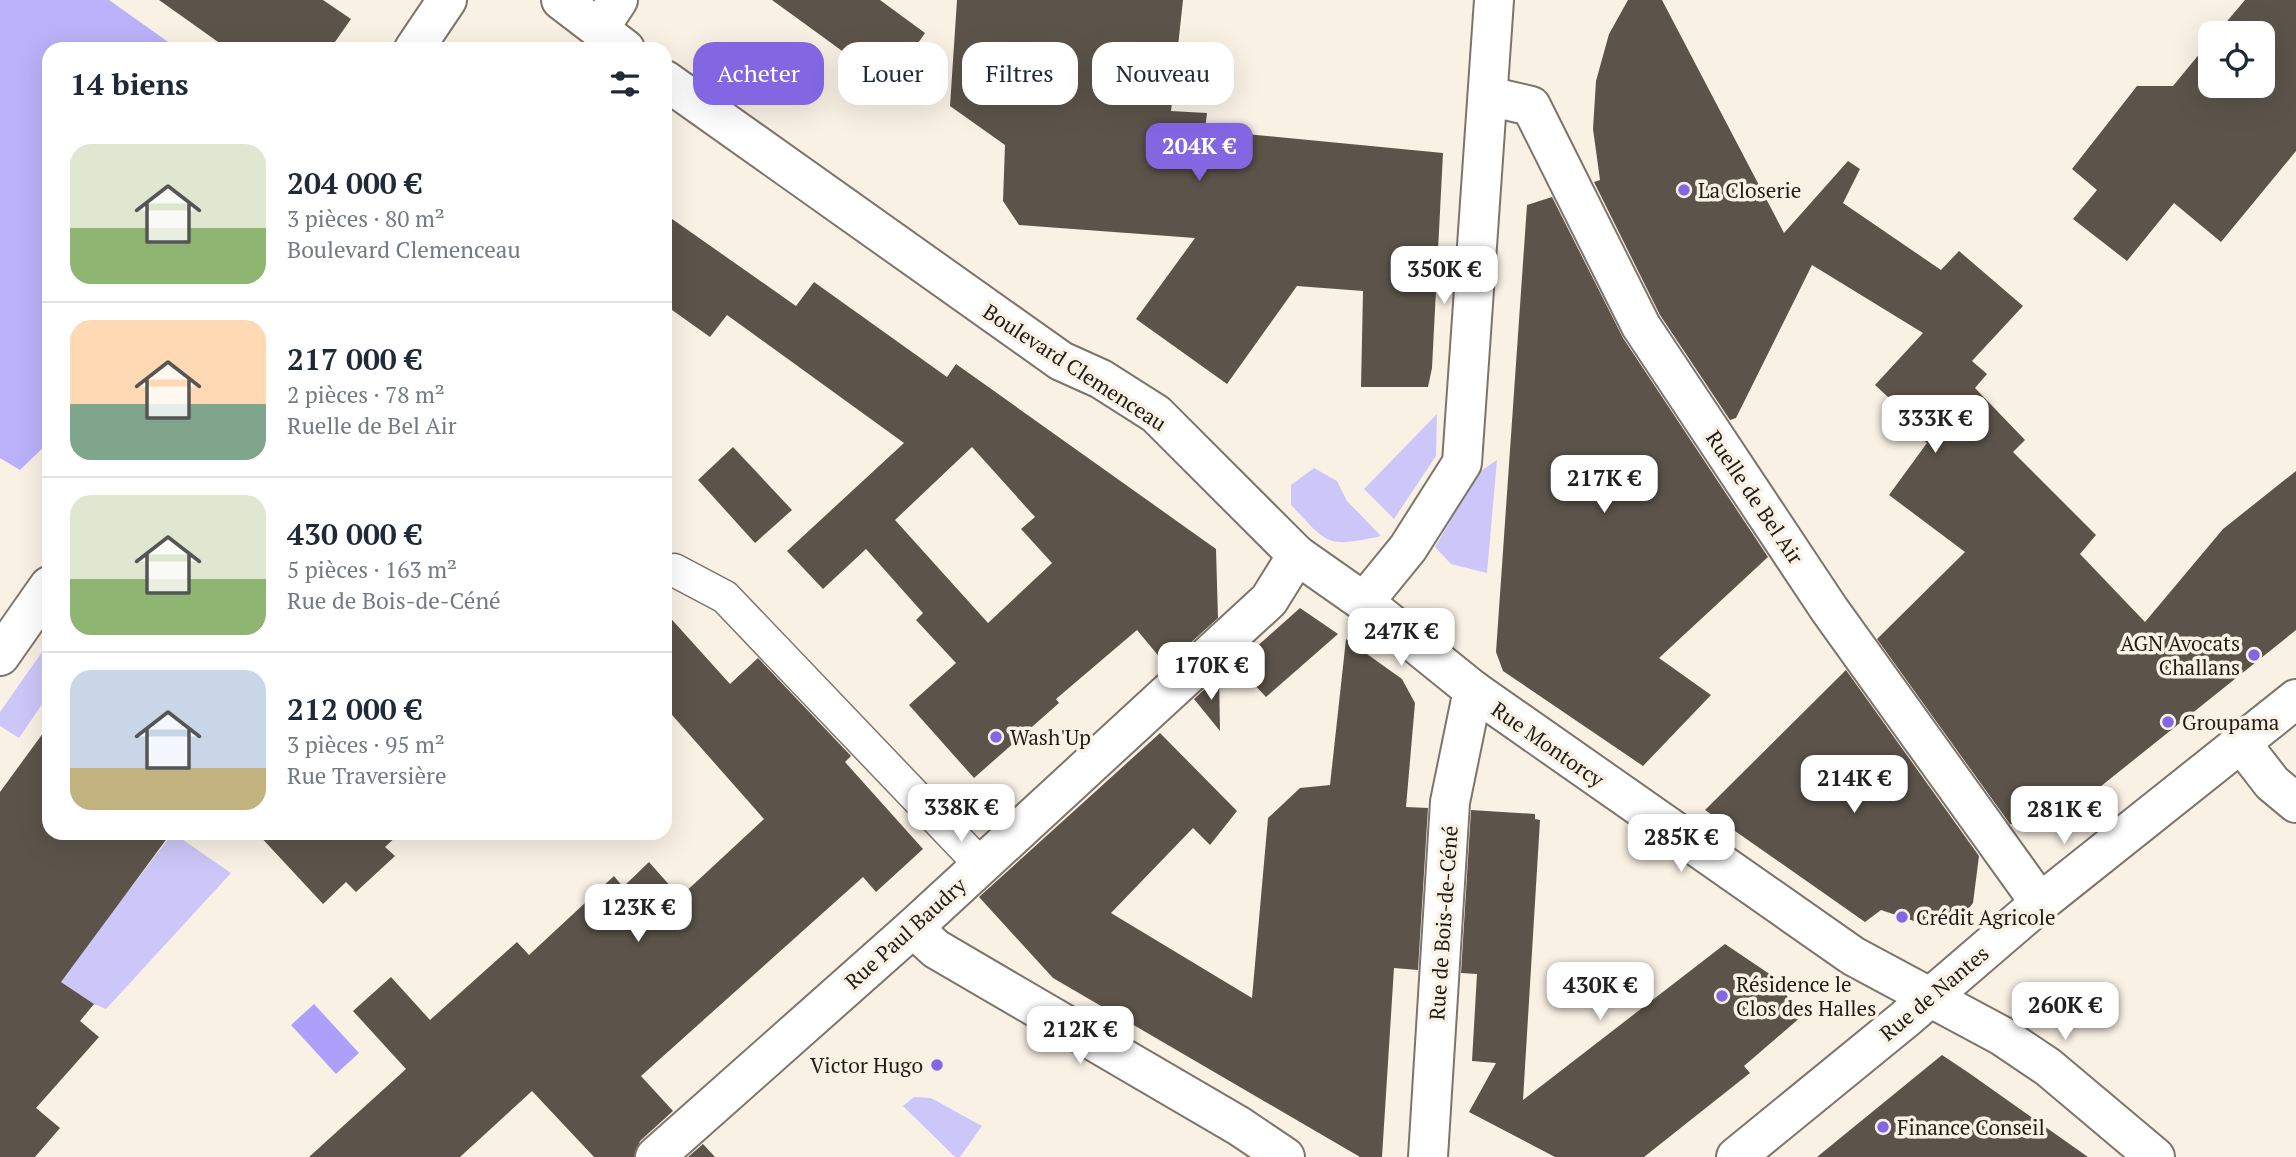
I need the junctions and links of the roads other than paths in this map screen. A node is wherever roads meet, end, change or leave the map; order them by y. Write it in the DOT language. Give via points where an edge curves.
graph roads {
  1 [pos="447,0"];
  2 [pos="561,0"];
  3 [pos="1494,0"];
  4 [pos="614,26"];
  5 [pos="419,42"];
  6 [pos="672,85"];
  7 [pos="1488,96"];
  8 [pos="1297,555"];
  9 [pos="674,570"];
  10 [pos="42,596"];
  11 [pos="1364,602"];
  12 [pos="0,656"];
  13 [pos="1473,690"];
  14 [pos="2296,699"];
  15 [pos="2241,743"];
  16 [pos="2296,803"];
  17 [pos="981,865"];
  18 [pos="2040,903"];
  19 [pos="913,928"];
  20 [pos="1928,998"];
  21 [pos="655,1157"];
  22 [pos="1285,1157"];
  23 [pos="1428,1157"];
  24 [pos="1736,1157"];
  25 [pos="2155,1157"];
  1 -- 5 [label="street"];
  2 -- 4 [label="street"];
  3 -- 7 [label="street"];
  6 -- 8 [label="street, Boulevard Clemenceau" via="1060,361 1101,379 1156,414"];
  7 -- 11 [label="street" via="1462,463 1408,548"];
  7 -- 18 [label="street, Ruelle de Bel Air" via="1531,106 1641,326 1829,609"];
  8 -- 11 [label="street, Boulevard Clemenceau"];
  8 -- 17 [label="street, Rue Paul Baudry" via="1269,600"];
  9 -- 17 [label="lane" via="725,597"];
  10 -- 12 [label="street"];
  11 -- 13 [label="street, Rue Montorcy"];
  13 -- 20 [label="street, Rue Montorcy" via="1853,956"];
  13 -- 23 [label="street, Rue de Bois-de-Céné" via="1450,802"];
  14 -- 15 [label="street, Rue de Nantes"];
  15 -- 16 [label="street" via="2272,783"];
  15 -- 18 [label="street, Rue de Nantes"];
  17 -- 19 [label="street, Rue Paul Baudry"];
  18 -- 20 [label="street, Rue de Nantes"];
  19 -- 21 [label="street, Rue Paul Baudry"];
  19 -- 22 [label="street" via="936,949 1239,1125"];
  20 -- 24 [label="street, Rue de Nantes"];
  20 -- 25 [label="street, Rue Montorcy" via="2002,1036 2048,1067"];
}
